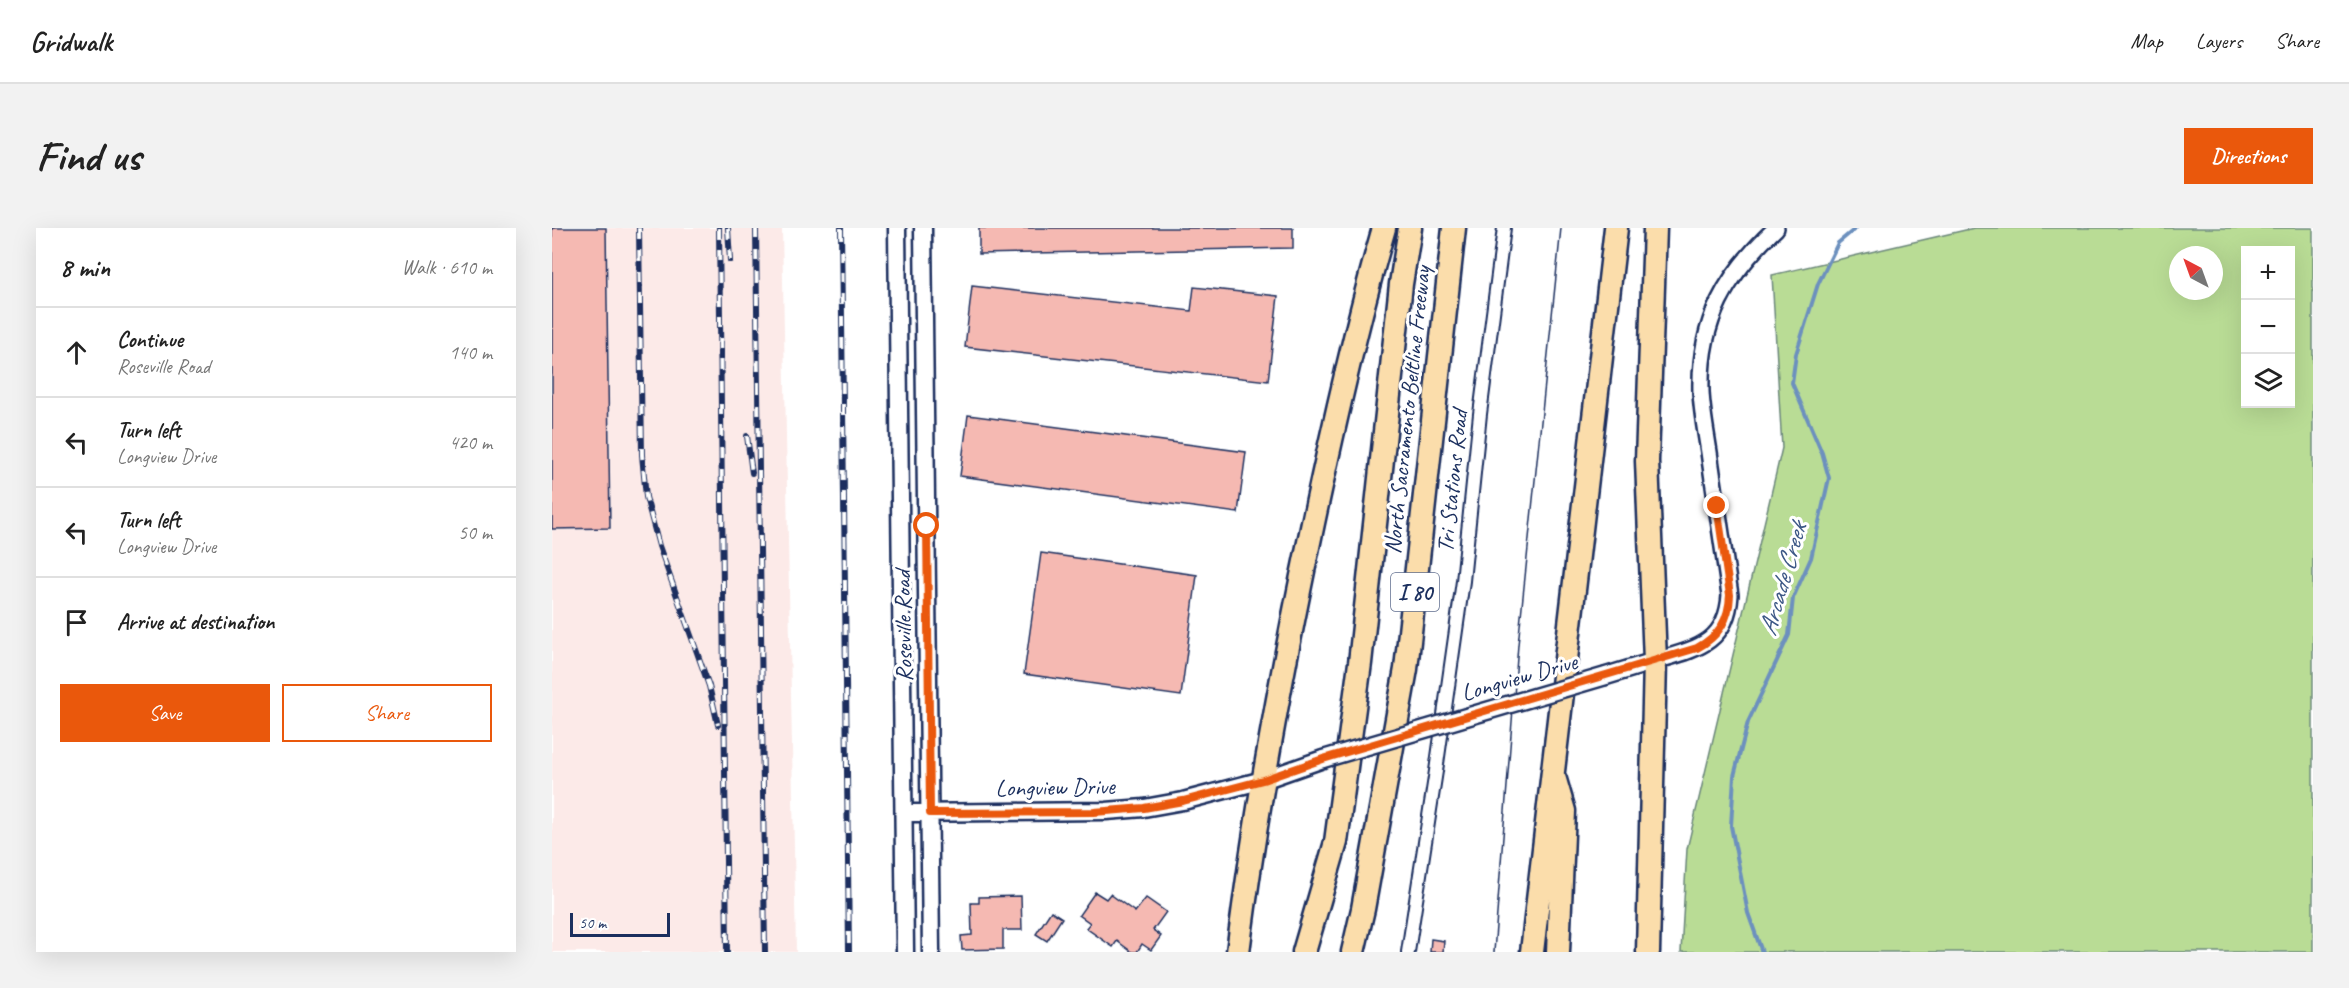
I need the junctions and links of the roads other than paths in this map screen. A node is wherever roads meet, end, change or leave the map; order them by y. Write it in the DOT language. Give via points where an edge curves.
graph roads {
  1 [pos="897,228"];
  2 [pos="923,228"];
  3 [pos="1384,228"];
  4 [pos="1410,228"];
  5 [pos="1454,228"];
  6 [pos="1503,228"];
  7 [pos="1616,228"];
  8 [pos="1655,228"];
  9 [pos="1776,228"];
  10 [pos="1655,661"];
  11 [pos="1552,770"];
  12 [pos="1263,780"];
  13 [pos="904,813"];
  14 [pos="930,813"];
  15 [pos="905,952"];
  16 [pos="931,952"];
  17 [pos="1238,952"];
  18 [pos="1304,952"];
  19 [pos="1353,952"];
  20 [pos="1408,952"];
  21 [pos="1532,952"];
  22 [pos="1558,952"];
  23 [pos="1648,952"];
  1 -- 13 [label="main road, Roseville Road"];
  2 -- 14 [label="main road, Roseville Road"];
  3 -- 12 [label="highway" via="1343,383"];
  4 -- 18 [label="highway" via="1336,842"];
  5 -- 19 [label="highway, North Sacramento Beltline Freeway / I 80" via="1406,669"];
  6 -- 20 [label="street, Tri Stations Road" via="1463,581"];
  7 -- 11 [label="highway"];
  8 -- 10 [label="highway" via="1647,461"];
  9 -- 10 [label="street, Longview Drive" via="1740,265 1724,290 1703,348 1701,394 1729,609 1725,622 1709,641"];
  10 -- 12 [label="main road, Longview Drive, bridge"];
  10 -- 23 [label="highway"];
  11 -- 21 [label="highway"];
  11 -- 22 [label="highway" via="1564,811"];
  12 -- 14 [label="main road, Longview Drive" via="1144,808"];
  12 -- 17 [label="highway"];
  13 -- 14 [label="main road, Longview Drive"];
  13 -- 15 [label="main road, Roseville Road"];
  14 -- 16 [label="main road, Roseville Road"];
}
